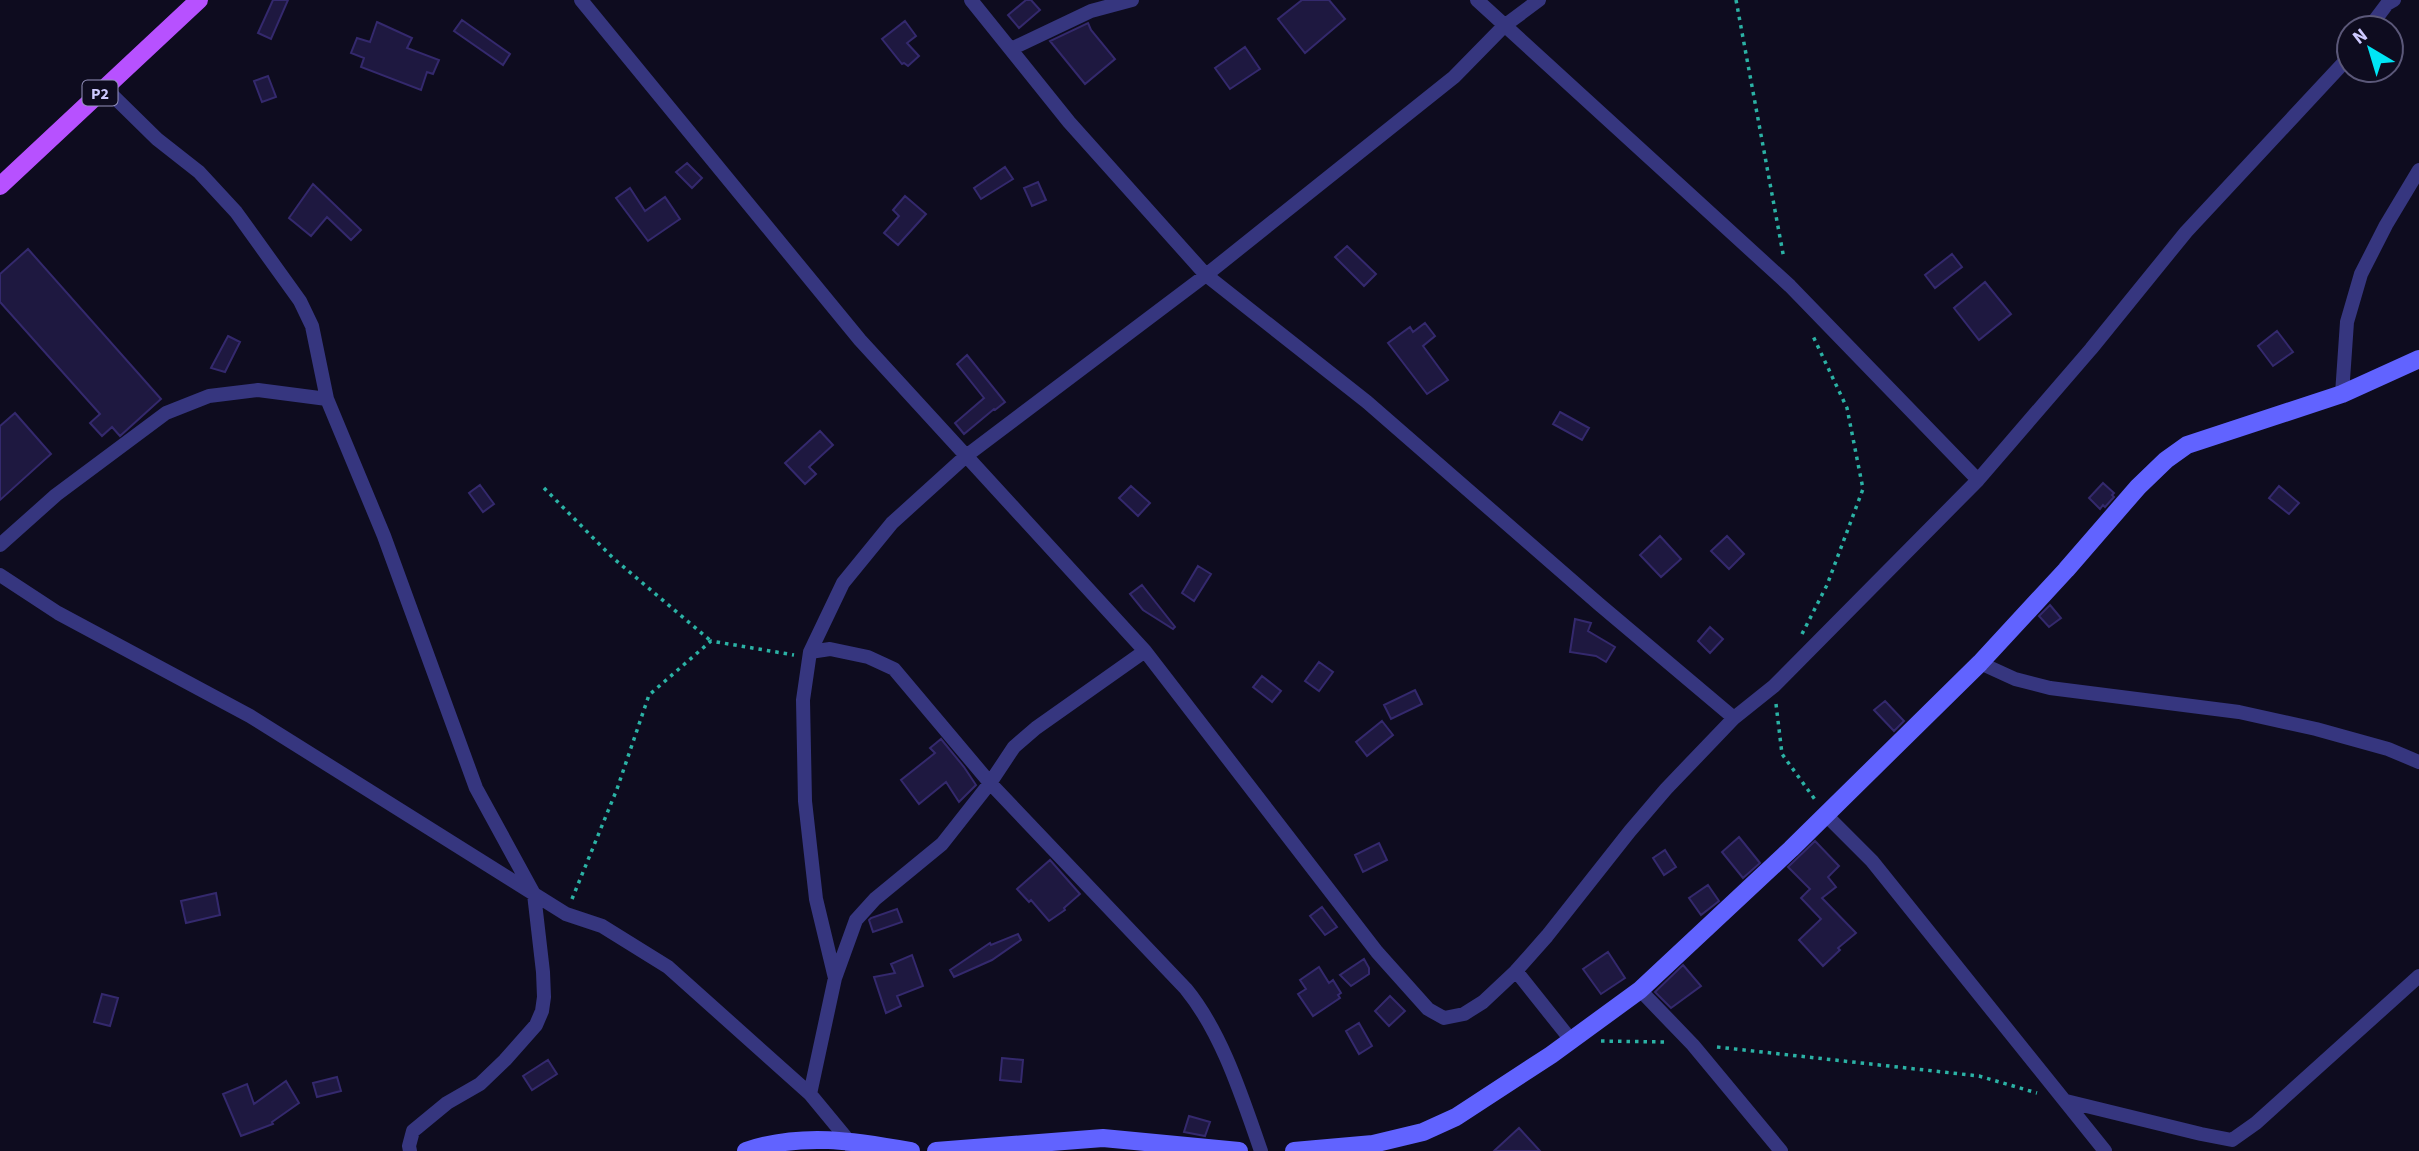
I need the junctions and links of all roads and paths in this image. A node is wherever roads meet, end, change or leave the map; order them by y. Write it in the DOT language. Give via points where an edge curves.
graph roads {
  1 [pos="199,0"];
  2 [pos="581,0"];
  3 [pos="971,0"];
  4 [pos="1132,0"];
  5 [pos="1476,0"];
  6 [pos="1539,0"];
  7 [pos="1736,0"];
  8 [pos="2393,0"];
  9 [pos="2380,14"];
  10 [pos="1504,26"];
  11 [pos="1012,49"];
  12 [pos="2335,72"];
  13 [pos="105,88"];
  14 [pos="2419,170"];
  15 [pos="0,186"];
  16 [pos="1206,275"];
  17 [pos="1790,286"];
  18 [pos="1807,322"];
  19 [pos="2419,359"];
  20 [pos="2342,394"];
  21 [pos="327,399"];
  22 [pos="966,456"];
  23 [pos="1978,480"];
  24 [pos="544,488"];
  25 [pos="0,545"];
  26 [pos="0,575"];
  27 [pos="710,641"];
  28 [pos="1798,641"];
  29 [pos="1145,651"];
  30 [pos="810,652"];
  31 [pos="1980,663"];
  32 [pos="1774,685"];
  33 [pos="1734,718"];
  34 [pos="2419,762"];
  35 [pos="990,783"];
  36 [pos="1825,814"];
  37 [pos="534,894"];
  38 [pos="566,914"];
  39 [pos="1516,971"];
  40 [pos="2419,976"];
  41 [pos="835,978"];
  42 [pos="1640,990"];
  43 [pos="1571,1041"];
  44 [pos="1693,1045"];
  45 [pos="810,1094"];
  46 [pos="2066,1101"];
  47 [pos="2232,1140"];
  48 [pos="850,1145"];
  49 [pos="410,1151"];
  50 [pos="746,1151"];
  51 [pos="911,1151"];
  52 [pos="936,1151"];
  53 [pos="1239,1151"];
  54 [pos="1261,1151"];
  55 [pos="1294,1151"];
  56 [pos="1781,1151"];
  57 [pos="2105,1151"];
  58 [pos="2220,1151"];
  1 -- 13 [label="main road, P2"];
  2 -- 22 [label="street" via="860,340"];
  3 -- 11 [label="street"];
  4 -- 11 [label="street" via="1091,11"];
  5 -- 10 [label="street"];
  6 -- 10 [label="street"];
  7 -- 17 [label="path"];
  8 -- 9 [label="street"];
  10 -- 16 [label="street" via="1454,77"];
  10 -- 17 [label="street"];
  11 -- 16 [label="street" via="1069,122"];
  12 -- 23 [label="street" via="2186,232"];
  13 -- 15 [label="main road, P2"];
  13 -- 21 [label="street" via="236,212 300,301 312,326"];
  14 -- 20 [label="street" via="2361,274 2347,322"];
  16 -- 22 [label="street"];
  16 -- 33 [label="street" via="1367,402"];
  17 -- 23 [label="street"];
  18 -- 28 [label="path" via="1847,408 1863,489 1827,585"];
  19 -- 20 [label="main road"];
  20 -- 31 [label="main road" via="2187,444 2138,486"];
  21 -- 25 [label="street" via="258,390 209,396 166,413 56,495"];
  21 -- 37 [label="street" via="384,536 476,788"];
  22 -- 29 [label="street"];
  22 -- 30 [label="street" via="892,523 843,583"];
  23 -- 32 [label="street"];
  24 -- 27 [label="path" via="613,558"];
  26 -- 37 [label="street" via="58,613 250,716"];
  27 -- 30 [label="path" via="795,655"];
  27 -- 38 [label="path" via="649,695"];
  29 -- 35 [label="street" via="1013,747"];
  29 -- 39 [label="street" via="1377,952 1428,1009 1444,1017 1464,1014"];
  30 -- 35 [label="street" via="830,649 868,657 894,669"];
  30 -- 41 [label="street" via="803,701 805,800 817,899"];
  31 -- 34 [label="street" via="2050,688 2239,712 2316,729"];
  31 -- 36 [label="main road"];
  32 -- 33 [label="street"];
  32 -- 36 [label="path" via="1782,754"];
  33 -- 39 [label="street" via="1630,831"];
  35 -- 41 [label="street" via="942,844 856,920"];
  35 -- 54 [label="street" via="1199,1005"];
  36 -- 42 [label="main road"];
  36 -- 46 [label="street" via="1872,861"];
  37 -- 38 [label="street"];
  37 -- 49 [label="street" via="543,972 542,1010 536,1025 480,1084 413,1131"];
  38 -- 45 [label="street" via="602,926 668,967"];
  39 -- 43 [label="street"];
  40 -- 47 [label="street"];
  41 -- 45 [label="street"];
  42 -- 43 [label="main road"];
  42 -- 44 [label="street"];
  43 -- 44 [label="path"];
  43 -- 55 [label="main road" via="1456,1116 1423,1132 1373,1144"];
  44 -- 46 [label="path" via="1979,1076"];
  44 -- 56 [label="street"];
  45 -- 48 [label="street"];
  46 -- 47 [label="street"];
  46 -- 57 [label="street"];
  47 -- 58 [label="street"];
  48 -- 50 [label="main road" via="803,1139"];
  48 -- 51 [label="main road"];
  52 -- 53 [label="main road" via="1103,1138"];
}
